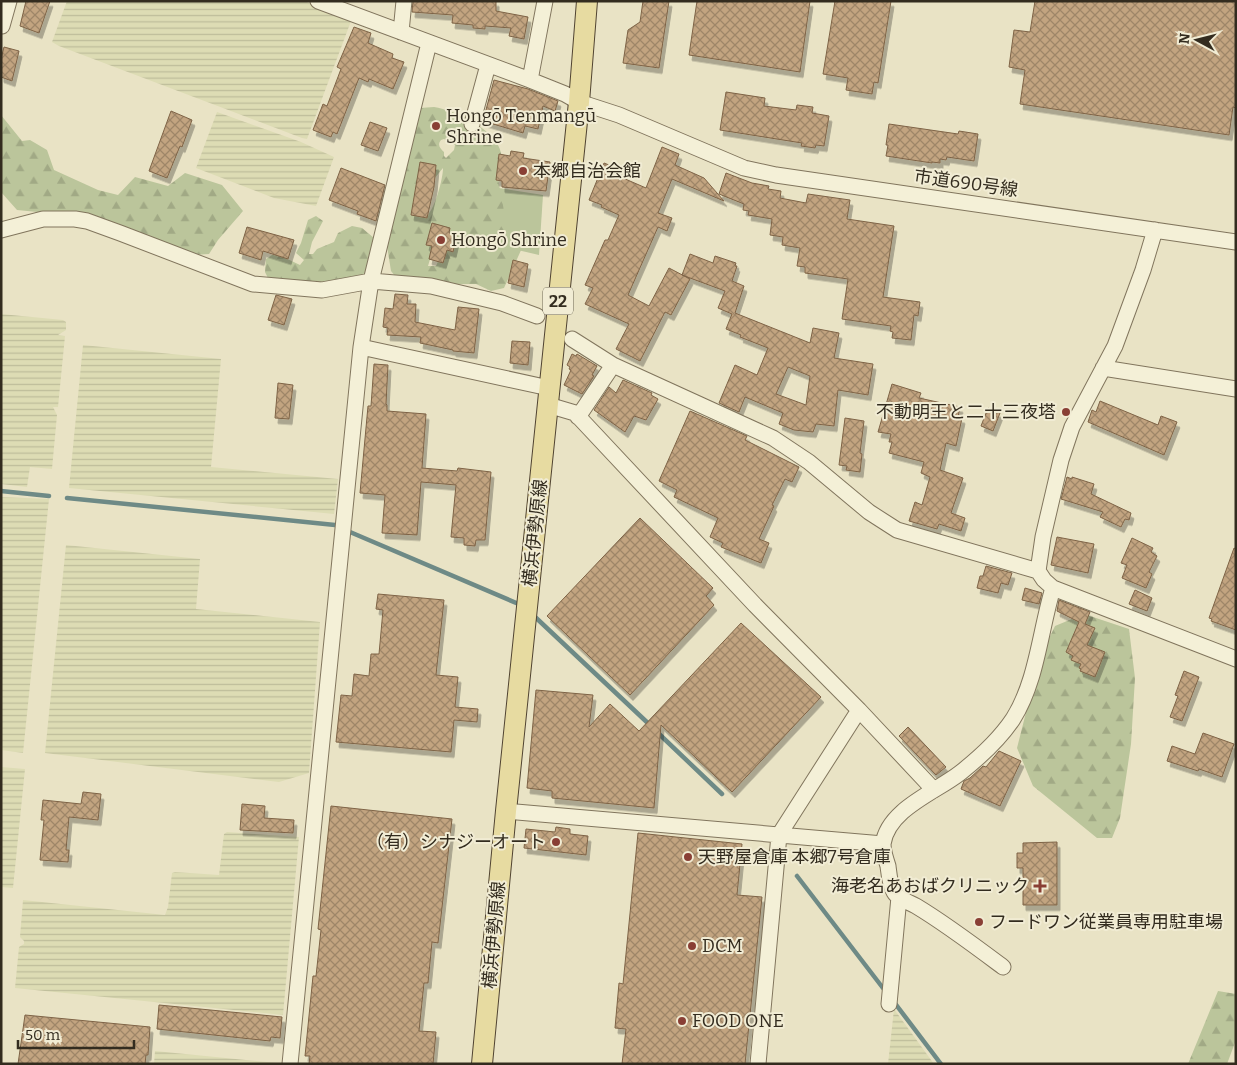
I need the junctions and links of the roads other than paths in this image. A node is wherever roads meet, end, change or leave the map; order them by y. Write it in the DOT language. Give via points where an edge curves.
graph roads {
  1 [pos="9,1"];
  2 [pos="318,1"];
  3 [pos="404,1"];
  4 [pos="545,1"];
  5 [pos="587,1"];
  6 [pos="2,26"];
  7 [pos="401,32"];
  8 [pos="429,43"];
  9 [pos="488,65"];
  10 [pos="530,80"];
  11 [pos="579,102"];
  12 [pos="472,124"];
  13 [pos="1,230"];
  14 [pos="1155,230"];
  15 [pos="1236,242"];
  16 [pos="372,281"];
  17 [pos="537,316"];
  18 [pos="572,339"];
  19 [pos="361,347"];
  20 [pos="613,365"];
  21 [pos="1103,368"];
  22 [pos="1236,388"];
  23 [pos="548,397"];
  24 [pos="578,417"];
  25 [pos="1038,572"];
  26 [pos="1052,588"];
  27 [pos="1236,659"];
  28 [pos="859,710"];
  29 [pos="934,790"];
  30 [pos="506,811"];
  31 [pos="779,835"];
  32 [pos="883,844"];
  33 [pos="899,897"];
  34 [pos="1003,967"];
  35 [pos="889,1004"];
  36 [pos="290,1064"];
  37 [pos="482,1064"];
  38 [pos="758,1064"];
  1 -- 6 [label="street"];
  2 -- 7 [label="street, 市道690号線"];
  3 -- 7 [label="street"];
  4 -- 10 [label="street"];
  5 -- 11 [label="main road, 横浜伊勢原線 / 22"];
  7 -- 8 [label="street, 市道690号線"];
  8 -- 9 [label="street, 市道690号線"];
  8 -- 16 [label="street"];
  9 -- 10 [label="street, 市道690号線"];
  9 -- 12 [label="street"];
  10 -- 11 [label="street, 市道690号線"];
  11 -- 14 [label="street, 市道690号線" via="619,115 744,168"];
  11 -- 23 [label="main road, 横浜伊勢原線 / 22"];
  13 -- 16 [label="street" via="43,219 75,219 253,284 322,290"];
  14 -- 15 [label="street, 市道690号線"];
  14 -- 21 [label="street" via="1118,337"];
  16 -- 17 [label="street" via="431,286 502,303"];
  16 -- 19 [label="street"];
  18 -- 20 [label="street"];
  19 -- 23 [label="street"];
  19 -- 36 [label="street"];
  20 -- 24 [label="street"];
  20 -- 25 [label="street" via="773,438 897,530"];
  21 -- 22 [label="street"];
  21 -- 25 [label="street" via="1072,427 1061,460"];
  23 -- 24 [label="street"];
  23 -- 30 [label="main road, 横浜伊勢原線 / 22"];
  24 -- 28 [label="street"];
  25 -- 26 [label="street"];
  26 -- 27 [label="street"];
  26 -- 29 [label="street" via="1030,677 1013,718 980,756"];
  28 -- 29 [label="street"];
  28 -- 31 [label="street"];
  29 -- 32 [label="street" via="915,801 897,819"];
  30 -- 31 [label="street"];
  30 -- 37 [label="main road, 横浜伊勢原線 / 22"];
  31 -- 32 [label="street"];
  31 -- 38 [label="street"];
  32 -- 33 [label="street" via="893,892"];
  33 -- 34 [label="street"];
  33 -- 35 [label="street"];
}
